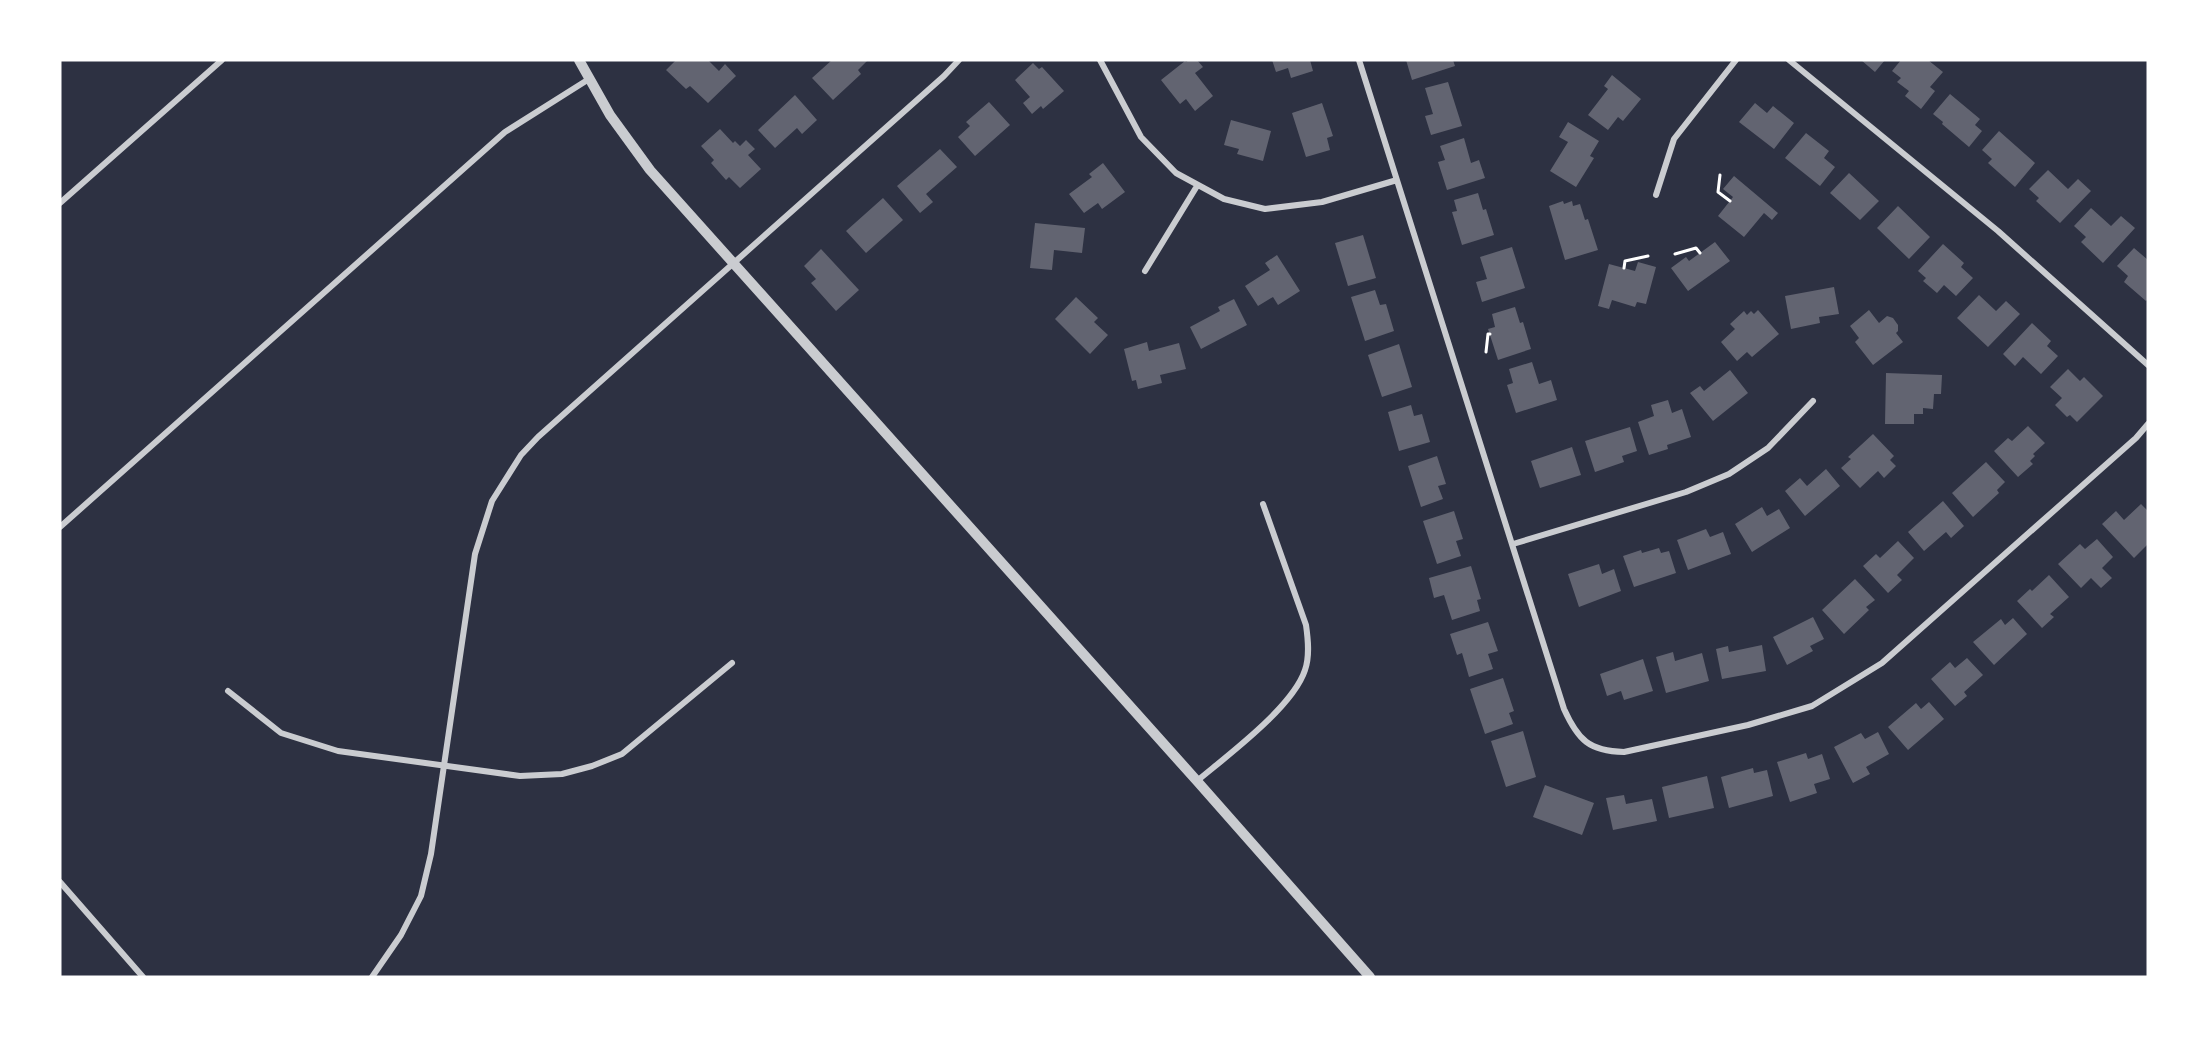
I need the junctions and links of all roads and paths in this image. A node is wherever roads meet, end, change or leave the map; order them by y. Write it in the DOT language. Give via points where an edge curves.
graph roads {
  1 [pos="222,60"];
  2 [pos="579,60"];
  3 [pos="959,60"];
  4 [pos="1101,60"];
  5 [pos="1359,60"];
  6 [pos="1736,60"];
  7 [pos="1789,60"];
  8 [pos="589,79"];
  9 [pos="1720,175"];
  10 [pos="1397,180"];
  11 [pos="1197,186"];
  12 [pos="1656,195"];
  13 [pos="1730,201"];
  14 [pos="60,203"];
  15 [pos="1700,253"];
  16 [pos="1674,254"];
  17 [pos="1648,256"];
  18 [pos="734,263"];
  19 [pos="1624,268"];
  20 [pos="1145,272"];
  21 [pos="1490,334"];
  22 [pos="1486,352"];
  23 [pos="2148,365"];
  24 [pos="1813,401"];
  25 [pos="2148,424"];
  26 [pos="1263,504"];
  27 [pos="60,526"];
  28 [pos="1513,544"];
  29 [pos="732,663"];
  30 [pos="228,691"];
  31 [pos="443,764"];
  32 [pos="1197,782"];
  33 [pos="60,882"];
  34 [pos="143,977"];
  35 [pos="372,977"];
  36 [pos="1370,977"];
  1 -- 14 [label="street"];
  2 -- 8 [label="street"];
  3 -- 18 [label="street"];
  4 -- 11 [label="street" via="1141,137 1176,173"];
  5 -- 10 [label="street"];
  6 -- 12 [label="street" via="1674,139"];
  7 -- 23 [label="street" via="1998,231"];
  8 -- 18 [label="street" via="640,158"];
  8 -- 27 [label="street" via="505,132"];
  9 -- 13 [label="path" via="1718,192"];
  10 -- 11 [label="street" via="1322,202 1265,209 1224,199"];
  10 -- 28 [label="street"];
  11 -- 20 [label="street"];
  15 -- 16 [label="path" via="1696,248"];
  17 -- 19 [label="path" via="1625,261"];
  18 -- 31 [label="street" via="538,436 492,501 475,554"];
  18 -- 32 [label="street"];
  21 -- 22 [label="path"];
  24 -- 28 [label="street" via="1768,448 1729,474 1686,492"];
  25 -- 28 [label="street" via="1882,663 1812,706 1748,725 1624,752 1605,752 1573,728"];
  26 -- 32 [label="street" via="1306,625 1306,668 1298,687 1283,705"];
  29 -- 31 [label="street" via="622,754 592,766 562,774 520,776"];
  30 -- 31 [label="street" via="281,733 338,750"];
  31 -- 35 [label="street" via="421,896 401,935"];
  32 -- 36 [label="street"];
  33 -- 34 [label="street"];
}
